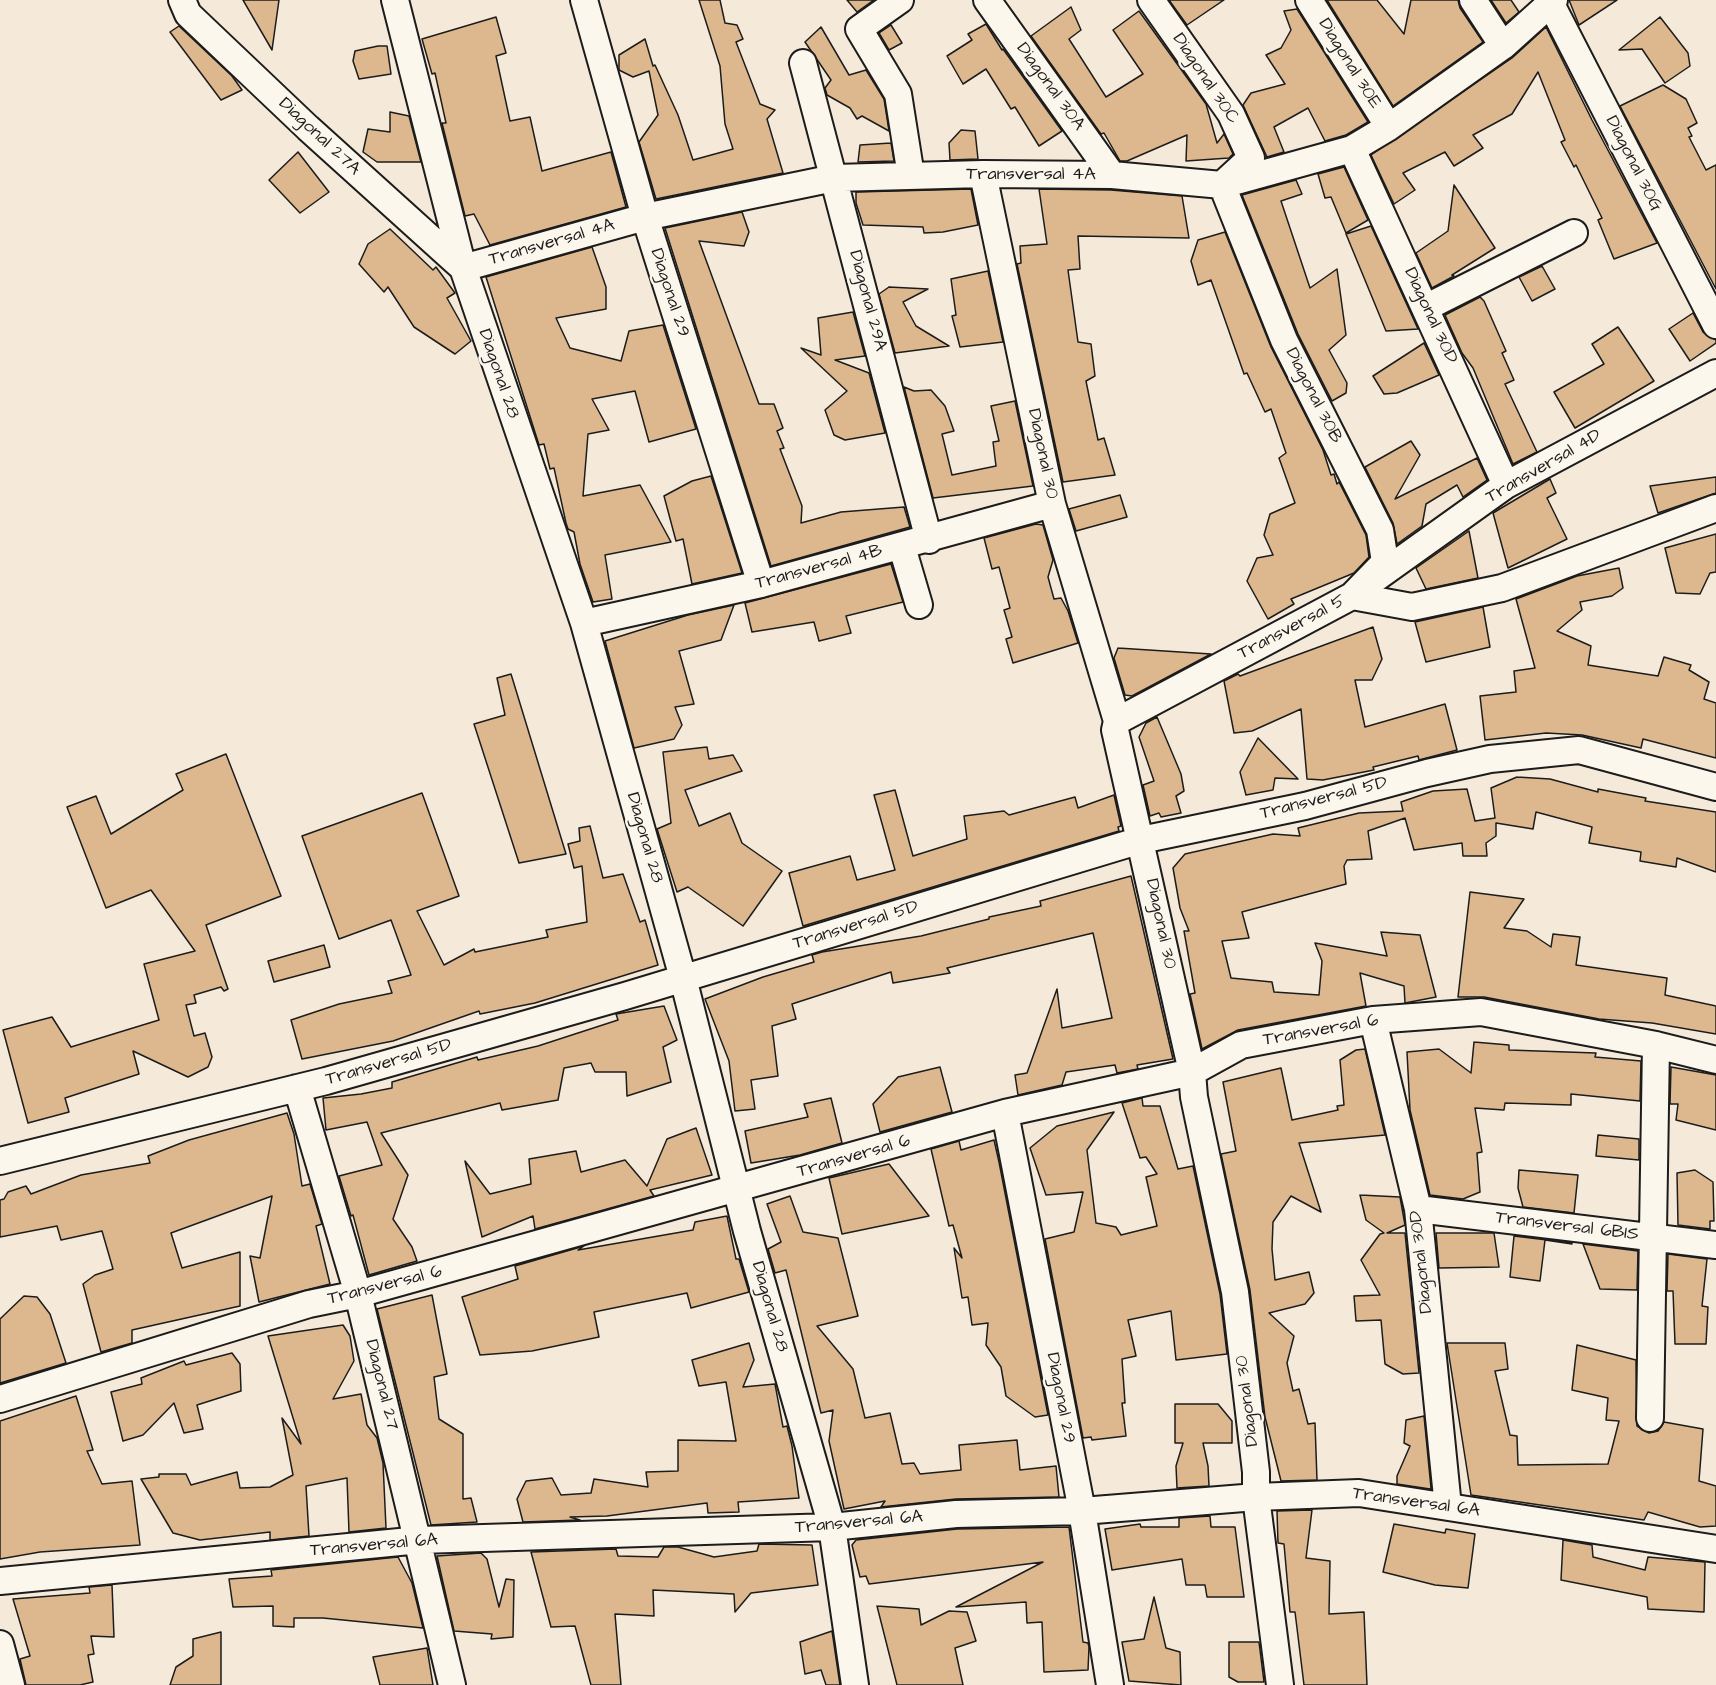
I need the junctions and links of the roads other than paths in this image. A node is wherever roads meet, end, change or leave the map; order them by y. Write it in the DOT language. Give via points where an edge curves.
graph roads {
  1 [pos="182,0"];
  2 [pos="395,0"];
  3 [pos="584,0"];
  4 [pos="900,0"];
  5 [pos="987,0"];
  6 [pos="1151,0"];
  7 [pos="1309,0"];
  8 [pos="1473,0"];
  9 [pos="1552,2"];
  10 [pos="1503,46"];
  11 [pos="803,63"];
  12 [pos="1389,127"];
  13 [pos="1352,149"];
  14 [pos="983,174"];
  15 [pos="1112,175"];
  16 [pos="911,176"];
  17 [pos="834,178"];
  18 [pos="1222,185"];
  19 [pos="645,217"];
  20 [pos="1574,233"];
  21 [pos="463,268"];
  22 [pos="1427,308"];
  23 [pos="1716,325"];
  24 [pos="1716,373"];
  25 [pos="1506,485"];
  26 [pos="1052,504"];
  27 [pos="1716,508"];
  28 [pos="929,540"];
  29 [pos="902,547"];
  30 [pos="761,584"];
  31 [pos="1352,596"];
  32 [pos="919,605"];
  33 [pos="584,623"];
  34 [pos="1117,721"];
  35 [pos="1716,787"];
  36 [pos="1141,840"];
  37 [pos="683,978"];
  38 [pos="1373,1020"];
  39 [pos="1656,1045"];
  40 [pos="1716,1060"];
  41 [pos="1192,1072"];
  42 [pos="297,1088"];
  43 [pos="1005,1113"];
  44 [pos="0,1161"];
  45 [pos="736,1190"];
  46 [pos="1418,1209"];
  47 [pos="1655,1238"];
  48 [pos="1716,1245"];
  49 [pos="358,1294"];
  50 [pos="0,1399"];
  51 [pos="1650,1418"];
  52 [pos="1256,1497"];
  53 [pos="1448,1507"];
  54 [pos="1082,1511"];
  55 [pos="832,1527"];
  56 [pos="420,1540"];
  57 [pos="1716,1549"];
  58 [pos="0,1581"];
  59 [pos="0,1644"];
  60 [pos="11,1685"];
  61 [pos="452,1685"];
  62 [pos="855,1685"];
  63 [pos="1110,1685"];
  64 [pos="1280,1685"];
  1 -- 21 [label="street, Diagonal 27A" via="188,14"];
  2 -- 21 [label="street, Diagonal 28"];
  3 -- 19 [label="street, Diagonal 29"];
  4 -- 16 [label="street" via="859,29 898,93"];
  5 -- 15 [label="street, Diagonal 30A"];
  6 -- 18 [label="street, Diagonal 30C" via="1231,114 1251,158"];
  7 -- 12 [label="street, Diagonal 30E"];
  8 -- 10 [label="street"];
  9 -- 10 [label="street, Transversal 4A"];
  9 -- 23 [label="street, Diagonal 30G"];
  10 -- 12 [label="street, Transversal 4A"];
  11 -- 17 [label="street, Diagonal 29A"];
  12 -- 13 [label="street, Transversal 4A"];
  13 -- 18 [label="street, Transversal 4A"];
  13 -- 22 [label="street, Diagonal 30D"];
  14 -- 15 [label="street, Transversal 4A"];
  14 -- 16 [label="street, Transversal 4A"];
  14 -- 26 [label="street, Diagonal 30"];
  15 -- 18 [label="street, Transversal 4A"];
  16 -- 17 [label="street, Transversal 4A"];
  17 -- 19 [label="street, Transversal 4A"];
  17 -- 28 [label="street, Diagonal 29A"];
  18 -- 31 [label="street, Diagonal 30B" via="1284,340 1380,530 1385,562"];
  19 -- 21 [label="street, Transversal 4A"];
  19 -- 30 [label="street, Diagonal 29"];
  20 -- 22 [label="street"];
  21 -- 33 [label="street, Diagonal 28"];
  22 -- 25 [label="street, Diagonal 30D"];
  24 -- 25 [label="street, Transversal 4D"];
  25 -- 31 [label="street, Transversal 4D"];
  26 -- 28 [label="street, Transversal 4B"];
  26 -- 34 [label="street, Diagonal 30"];
  27 -- 31 [label="street, Transversal 5" via="1502,588 1412,607"];
  28 -- 29 [label="street, Transversal 4B"];
  29 -- 30 [label="street, Transversal 4B"];
  29 -- 32 [label="street"];
  30 -- 33 [label="street, Transversal 4B"];
  31 -- 34 [label="street, Transversal 5"];
  33 -- 37 [label="street, Diagonal 28"];
  34 -- 36 [label="street, Diagonal 30" via="1115,730"];
  35 -- 36 [label="street, Transversal 5D" via="1580,750 1490,759 1305,806"];
  36 -- 37 [label="street, Transversal 5D"];
  36 -- 41 [label="street, Diagonal 30"];
  37 -- 42 [label="street, Transversal 5D"];
  37 -- 45 [label="street, Diagonal 28"];
  38 -- 39 [label="street, Transversal 6" via="1482,1012"];
  38 -- 41 [label="street, Transversal 6" via="1241,1045"];
  38 -- 46 [label="street, Diagonal 30D"];
  39 -- 40 [label="street, Transversal 6"];
  39 -- 47 [label="street"];
  41 -- 43 [label="street, Transversal 6"];
  41 -- 52 [label="street, Diagonal 30" via="1235,1292"];
  42 -- 44 [label="street, Transversal 5D"];
  42 -- 49 [label="street, Diagonal 27"];
  43 -- 45 [label="street, Transversal 6"];
  43 -- 54 [label="street, Diagonal 29"];
  45 -- 49 [label="street, Transversal 6"];
  45 -- 55 [label="street, Diagonal 28"];
  46 -- 47 [label="street, Transversal 6BIS"];
  46 -- 53 [label="street, Diagonal 30D"];
  47 -- 48 [label="street, Transversal 6BIS"];
  47 -- 51 [label="street"];
  49 -- 50 [label="street, Transversal 6" via="309,1304"];
  49 -- 56 [label="street, Diagonal 27"];
  52 -- 53 [label="street, Transversal 6A" via="1359,1493"];
  52 -- 54 [label="street, Transversal 6A"];
  52 -- 64 [label="street, Diagonal 30"];
  53 -- 57 [label="street, Transversal 6A"];
  54 -- 55 [label="street, Transversal 6A" via="956,1514"];
  54 -- 63 [label="street, Diagonal 29"];
  55 -- 56 [label="street, Transversal 6A"];
  55 -- 62 [label="street, Diagonal 28"];
  56 -- 58 [label="street, Transversal 6A"];
  56 -- 61 [label="street, Diagonal 27"];
  59 -- 60 [label="street"];
}
